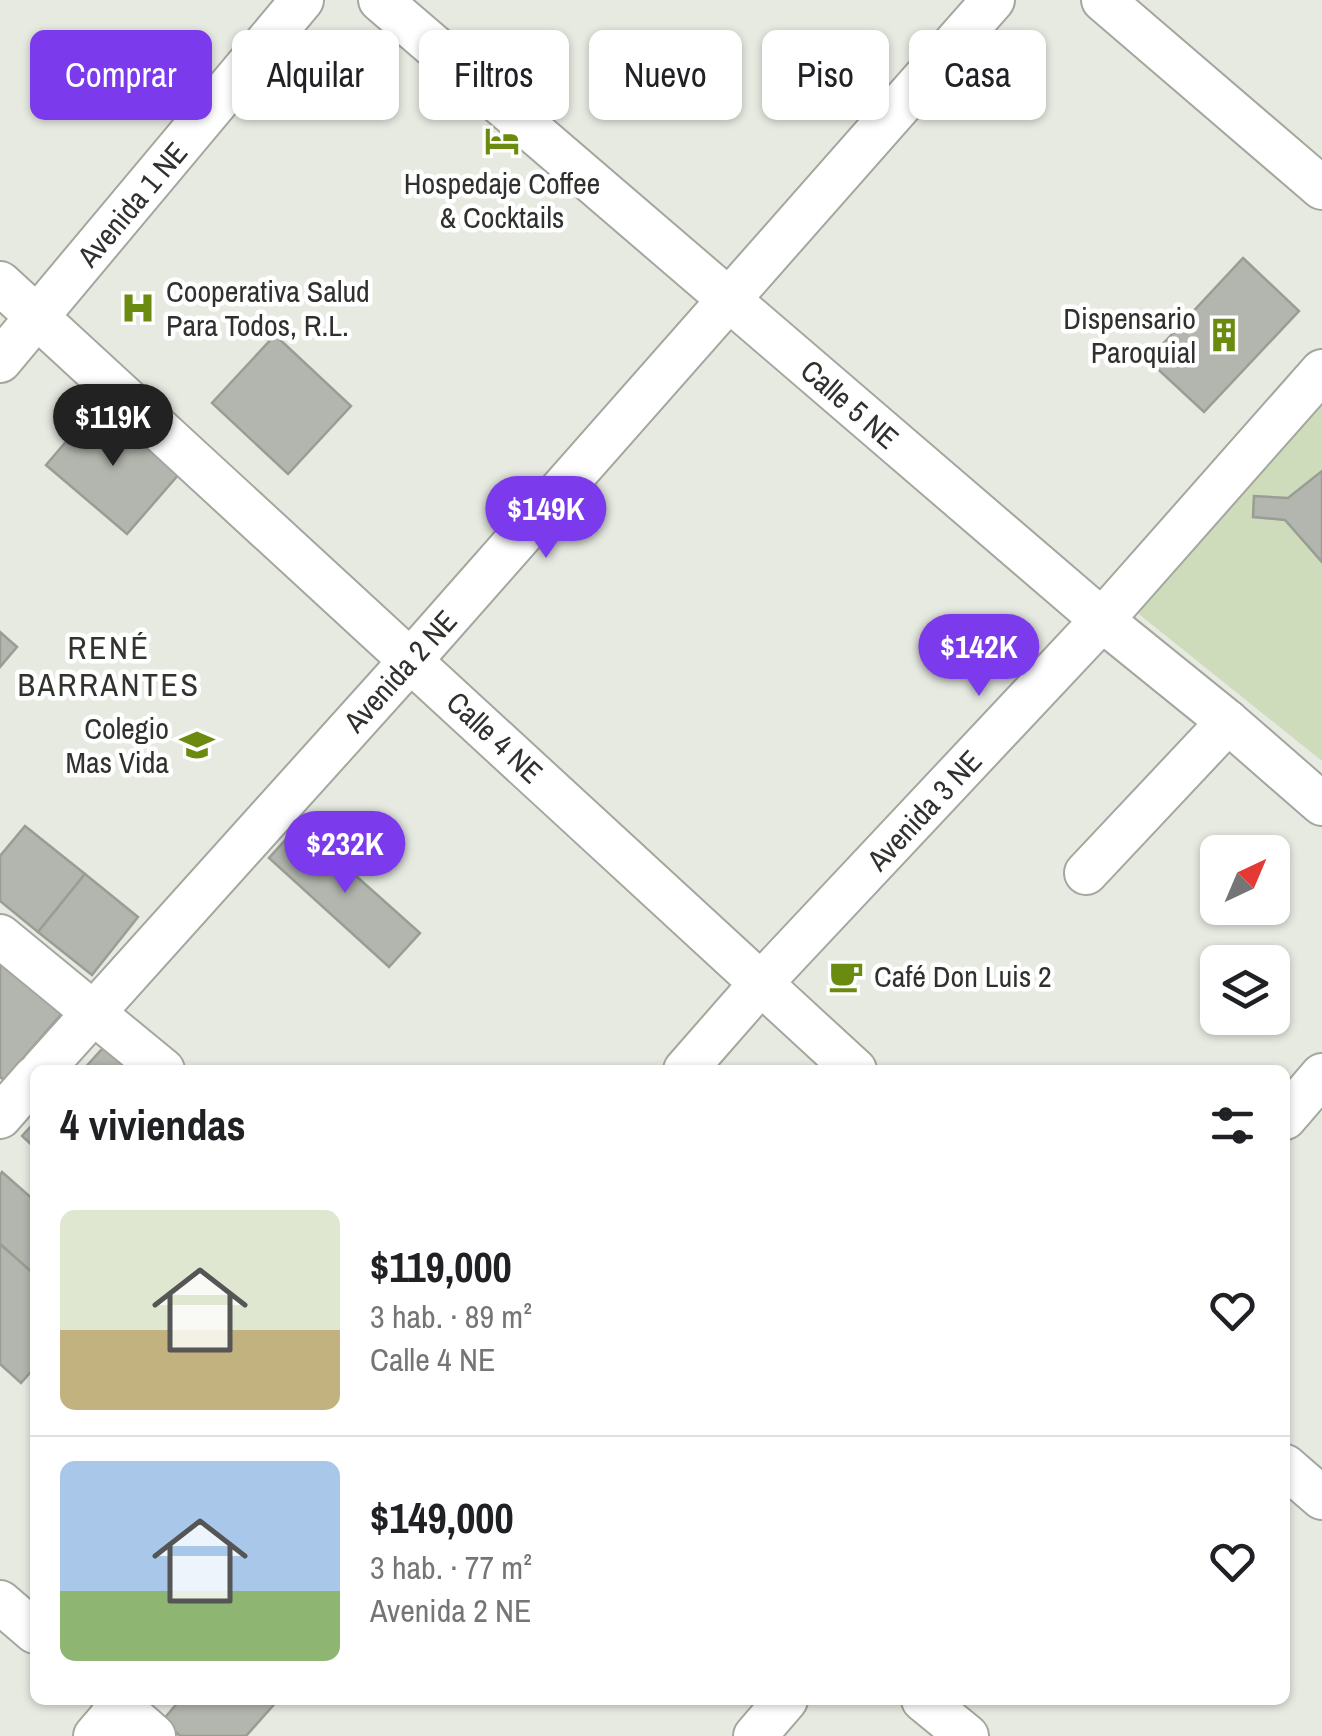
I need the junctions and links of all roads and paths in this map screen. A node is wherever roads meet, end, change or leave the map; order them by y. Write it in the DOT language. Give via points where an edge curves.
graph roads {
  1 [pos="302,0"];
  2 [pos="380,0"];
  3 [pos="993,0"];
  4 [pos="1102,0"];
  5 [pos="1322,188"];
  6 [pos="0,283"];
  7 [pos="727,299"];
  8 [pos="37,317"];
  9 [pos="0,362"];
  10 [pos="1322,370"];
  11 [pos="1102,620"];
  12 [pos="411,660"];
  13 [pos="1228,722"];
  14 [pos="1322,804"];
  15 [pos="1086,873"];
  16 [pos="0,936"];
  17 [pos="762,982"];
  18 [pos="93,1012"];
  19 [pos="46,1065"];
  20 [pos="156,1065"];
  21 [pos="688,1065"];
  22 [pos="850,1065"];
  23 [pos="1321,1079"];
  24 [pos="30,1084"];
  25 [pos="1290,1113"];
  26 [pos="0,1117"];
  27 [pos="1290,1470"];
  28 [pos="1322,1498"];
  29 [pos="0,1602"];
  30 [pos="30,1628"];
  31 [pos="782,1705"];
  32 [pos="929,1705"];
  33 [pos="114,1711"];
  34 [pos="154,1736"];
  35 [pos="755,1736"];
  36 [pos="967,1736"];
  1 -- 8 [label="street, Avenida 1 NE"];
  2 -- 7 [label="street, Calle 5 NE"];
  3 -- 7 [label="street, Avenida 2 NE"];
  4 -- 5 [label="street"];
  6 -- 8 [label="street, Calle 4 NE"];
  7 -- 11 [label="street, Calle 5 NE"];
  7 -- 12 [label="street, Avenida 2 NE"];
  8 -- 9 [label="street, Avenida 1 NE"];
  8 -- 12 [label="street, Calle 4 NE"];
  10 -- 11 [label="street, Avenida 3 NE"];
  11 -- 13 [label="street, Calle 5 NE"];
  11 -- 17 [label="street, Avenida 3 NE"];
  12 -- 17 [label="street, Calle 4 NE"];
  12 -- 18 [label="street, Avenida 2 NE"];
  13 -- 14 [label="street, Calle 5 NE"];
  13 -- 15 [label="street"];
  16 -- 18 [label="street"];
  17 -- 21 [label="street, Avenida 3 NE"];
  17 -- 22 [label="street, Calle 4 NE"];
  18 -- 19 [label="street, Avenida 2 NE"];
  18 -- 20 [label="street"];
  23 -- 25 [label="street"];
  24 -- 26 [label="street"];
  27 -- 28 [label="street"];
  29 -- 30 [label="street"];
  31 -- 35 [label="street"];
  32 -- 36 [label="street"];
  33 -- 34 [label="street"];
}
